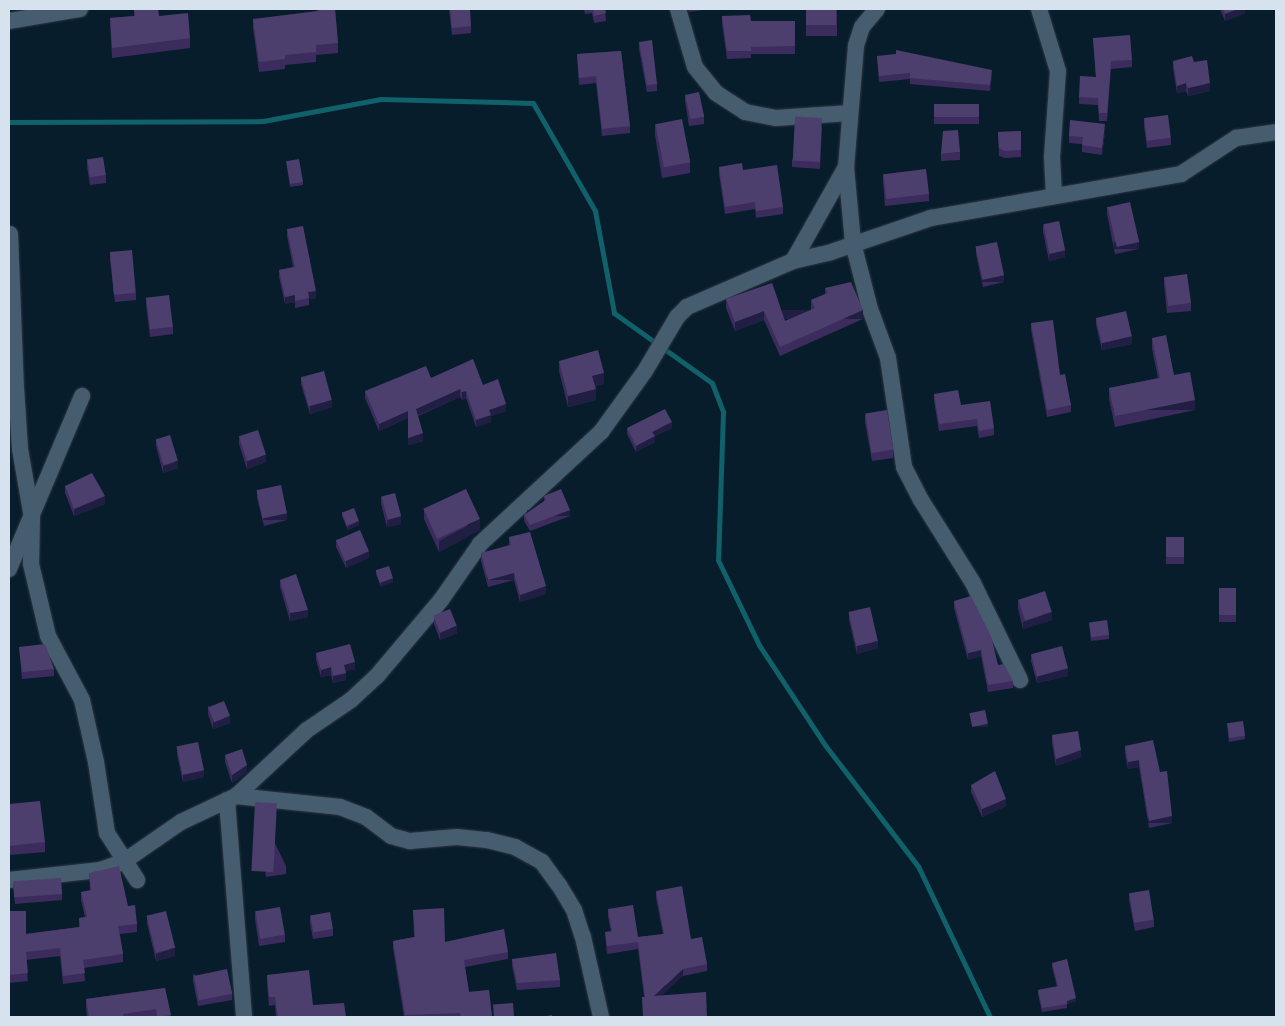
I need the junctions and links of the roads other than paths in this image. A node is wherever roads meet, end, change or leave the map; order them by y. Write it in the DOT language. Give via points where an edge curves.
graph roads {
  1 [pos="80,9"];
  2 [pos="678,9"];
  3 [pos="876,9"];
  4 [pos="1039,9"];
  5 [pos="9,21"];
  6 [pos="850,113"];
  7 [pos="1276,132"];
  8 [pos="846,167"];
  9 [pos="1054,195"];
  10 [pos="10,234"];
  11 [pos="853,243"];
  12 [pos="793,261"];
  13 [pos="82,396"];
  14 [pos="32,518"];
  15 [pos="9,569"];
  16 [pos="1020,680"];
  17 [pos="231,798"];
  18 [pos="123,862"];
  19 [pos="9,880"];
  20 [pos="137,880"];
  21 [pos="244,1017"];
  22 [pos="601,1017"];
  1 -- 5 [label="street"];
  2 -- 6 [label="street" via="695,67 716,93 745,112 776,118"];
  3 -- 6 [label="street" via="862,27 856,46"];
  4 -- 9 [label="street" via="1058,71 1052,157"];
  6 -- 8 [label="street"];
  7 -- 9 [label="street" via="1236,138 1181,174"];
  8 -- 11 [label="street"];
  8 -- 12 [label="street"];
  9 -- 11 [label="street" via="930,218"];
  10 -- 14 [label="street" via="20,449"];
  11 -- 12 [label="street"];
  11 -- 16 [label="street" via="870,310 888,358 904,467 973,583"];
  12 -- 17 [label="street" via="701,300 677,317 645,371 601,432 480,544 441,600 377,676 351,700 308,730"];
  13 -- 14 [label="street"];
  14 -- 15 [label="street"];
  14 -- 18 [label="street" via="31,564 48,636 82,700 107,833"];
  17 -- 18 [label="street" via="181,822"];
  17 -- 21 [label="street"];
  17 -- 22 [label="street" via="340,807 366,817 391,836 410,841 457,837 487,840 515,847 542,862 574,910"];
  18 -- 19 [label="street" via="100,870"];
  18 -- 20 [label="street"];
}
